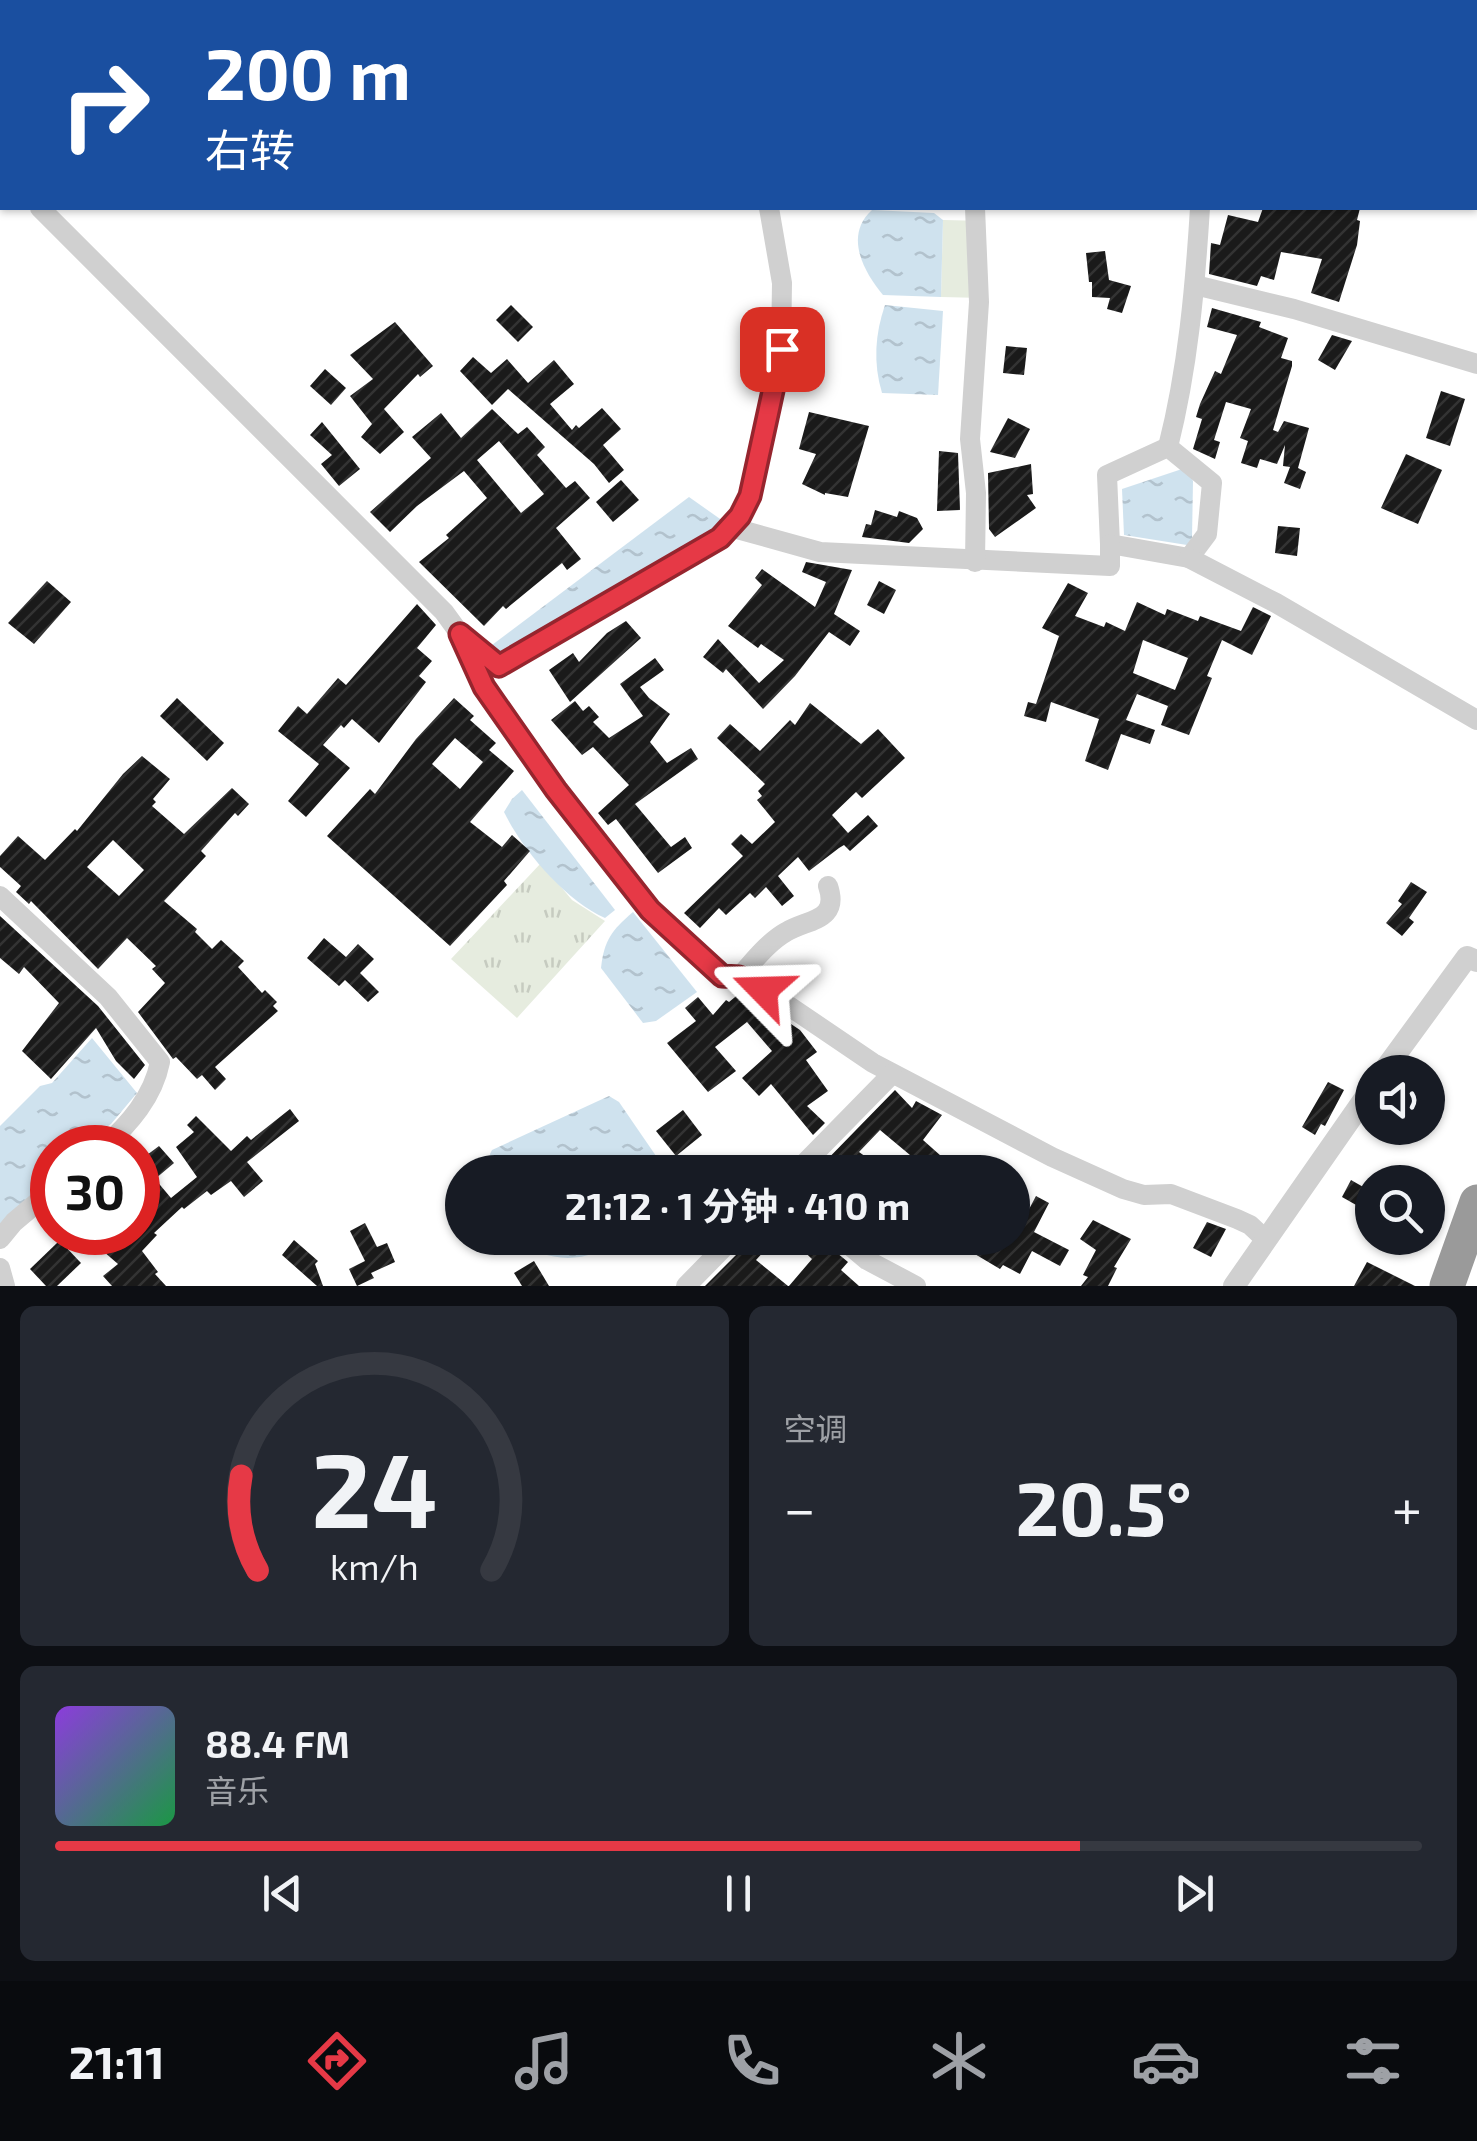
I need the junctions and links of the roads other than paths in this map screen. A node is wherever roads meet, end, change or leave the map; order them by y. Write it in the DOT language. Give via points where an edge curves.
graph roads {
  1 [pos="42,210"];
  2 [pos="769,210"];
  3 [pos="976,210"];
  4 [pos="1200,210"];
  5 [pos="1196,285"];
  6 [pos="1477,364"];
  7 [pos="1168,447"];
  8 [pos="730,527"];
  9 [pos="1110,544"];
  10 [pos="1189,558"];
  11 [pos="975,562"];
  12 [pos="460,634"];
  13 [pos="1477,720"];
  14 [pos="828,886"];
  15 [pos="0,896"];
  16 [pos="1474,954"];
  17 [pos="739,977"];
  18 [pos="1397,1055"];
  19 [pos="892,1074"];
  20 [pos="1355,1112"];
  21 [pos="127,1125"];
  22 [pos="813,1155"];
  23 [pos="1477,1202"];
  24 [pos="30,1209"];
  25 [pos="0,1239"];
  26 [pos="1266,1240"];
  27 [pos="716,1255"];
  28 [pos="861,1255"];
  29 [pos="0,1268"];
  30 [pos="5,1286"];
  31 [pos="686,1286"];
  32 [pos="916,1286"];
  33 [pos="1234,1286"];
  34 [pos="1447,1286"];
  1 -- 12 [label="street"];
  2 -- 8 [label="street" via="782,283 782,349 750,496"];
  3 -- 11 [label="street" via="979,302 970,439"];
  4 -- 5 [label="street"];
  5 -- 6 [label="street"];
  5 -- 7 [label="street"];
  7 -- 9 [label="street" via="1107,475"];
  7 -- 10 [label="street" via="1212,483 1206,534"];
  8 -- 11 [label="street" via="820,552"];
  8 -- 12 [label="street" via="499,666"];
  9 -- 10 [label="street"];
  9 -- 11 [label="street" via="1110,566"];
  10 -- 13 [label="street"];
  12 -- 17 [label="street" via="484,687 650,910 722,976"];
  14 -- 17 [label="street" via="827,911 786,932"];
  15 -- 21 [label="street" via="108,997 160,1062 156,1084"];
  16 -- 18 [label="street"];
  17 -- 19 [label="street"];
  19 -- 22 [label="street"];
  19 -- 26 [label="street" via="1052,1158 1122,1189 1171,1194 1237,1218"];
  20 -- 26 [label="street"];
  23 -- 34 [label="highway"];
  24 -- 25 [label="street"];
  26 -- 33 [label="street"];
  27 -- 31 [label="street"];
  28 -- 32 [label="street"];
  29 -- 30 [label="street"];
}
